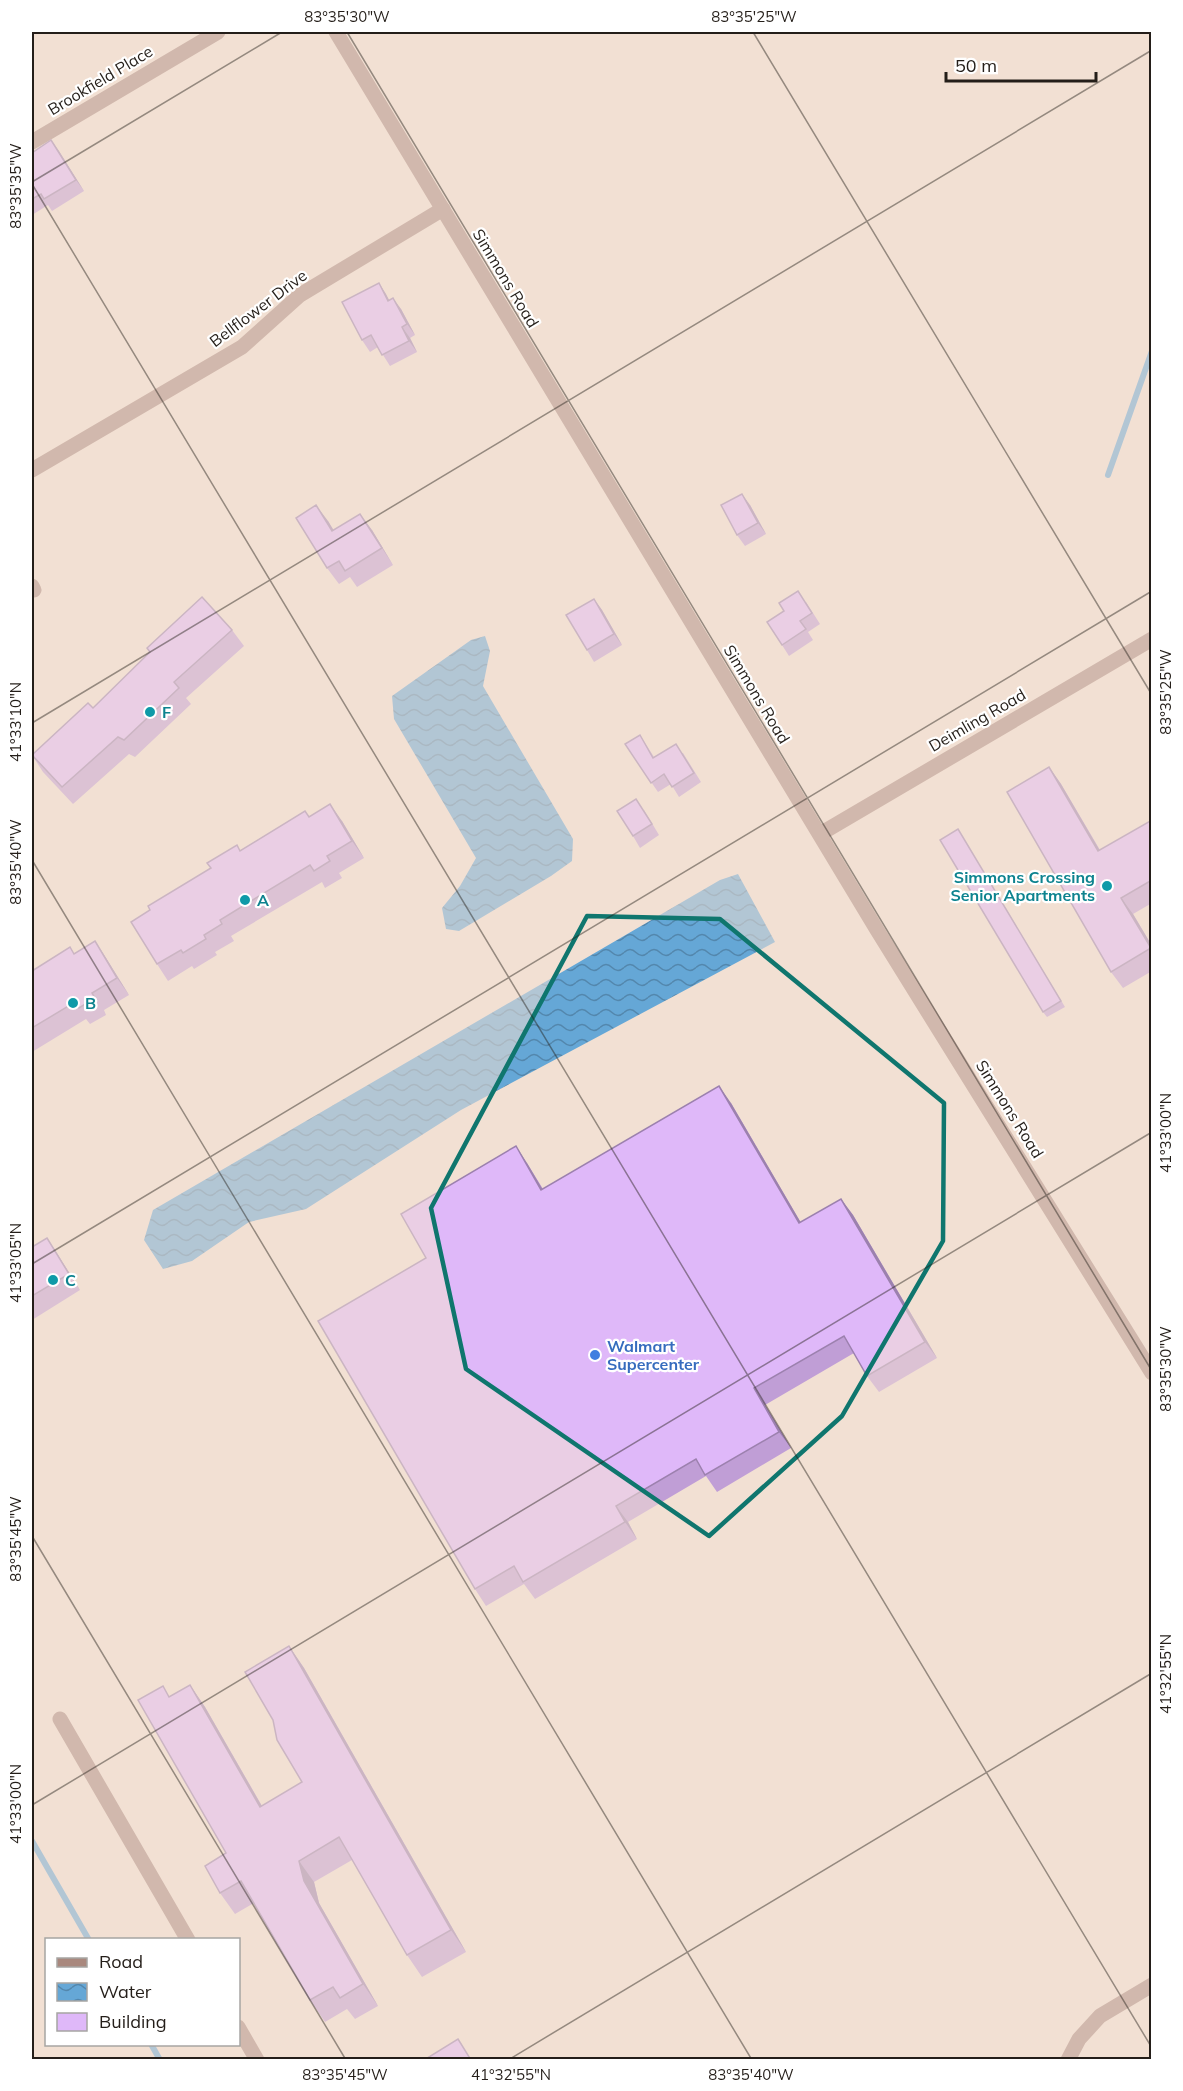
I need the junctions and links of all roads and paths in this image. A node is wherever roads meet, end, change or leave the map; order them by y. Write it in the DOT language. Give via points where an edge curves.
graph roads {
  1 [pos="218,32"];
  2 [pos="336,32"];
  3 [pos="32,142"];
  4 [pos="443,209"];
  5 [pos="32,470"];
  6 [pos="1152,639"];
  7 [pos="820,834"];
  8 [pos="1152,1373"];
  9 [pos="60,1719"];
  10 [pos="187,1938"];
  11 [pos="1152,1985"];
  12 [pos="240,2030"];
  13 [pos="257,2060"];
  14 [pos="1068,2060"];
  1 -- 3 [label="street, Brookfield Place"];
  2 -- 4 [label="street, Simmons Road"];
  4 -- 5 [label="street, Bellflower Drive" via="300,295 242,346"];
  4 -- 7 [label="street, Simmons Road"];
  6 -- 7 [label="street, Deimling Road"];
  7 -- 8 [label="street, Simmons Road"];
  9 -- 10 [label="street"];
  11 -- 14 [label="street" via="1100,2016 1078,2039"];
  12 -- 13 [label="street"];
}
